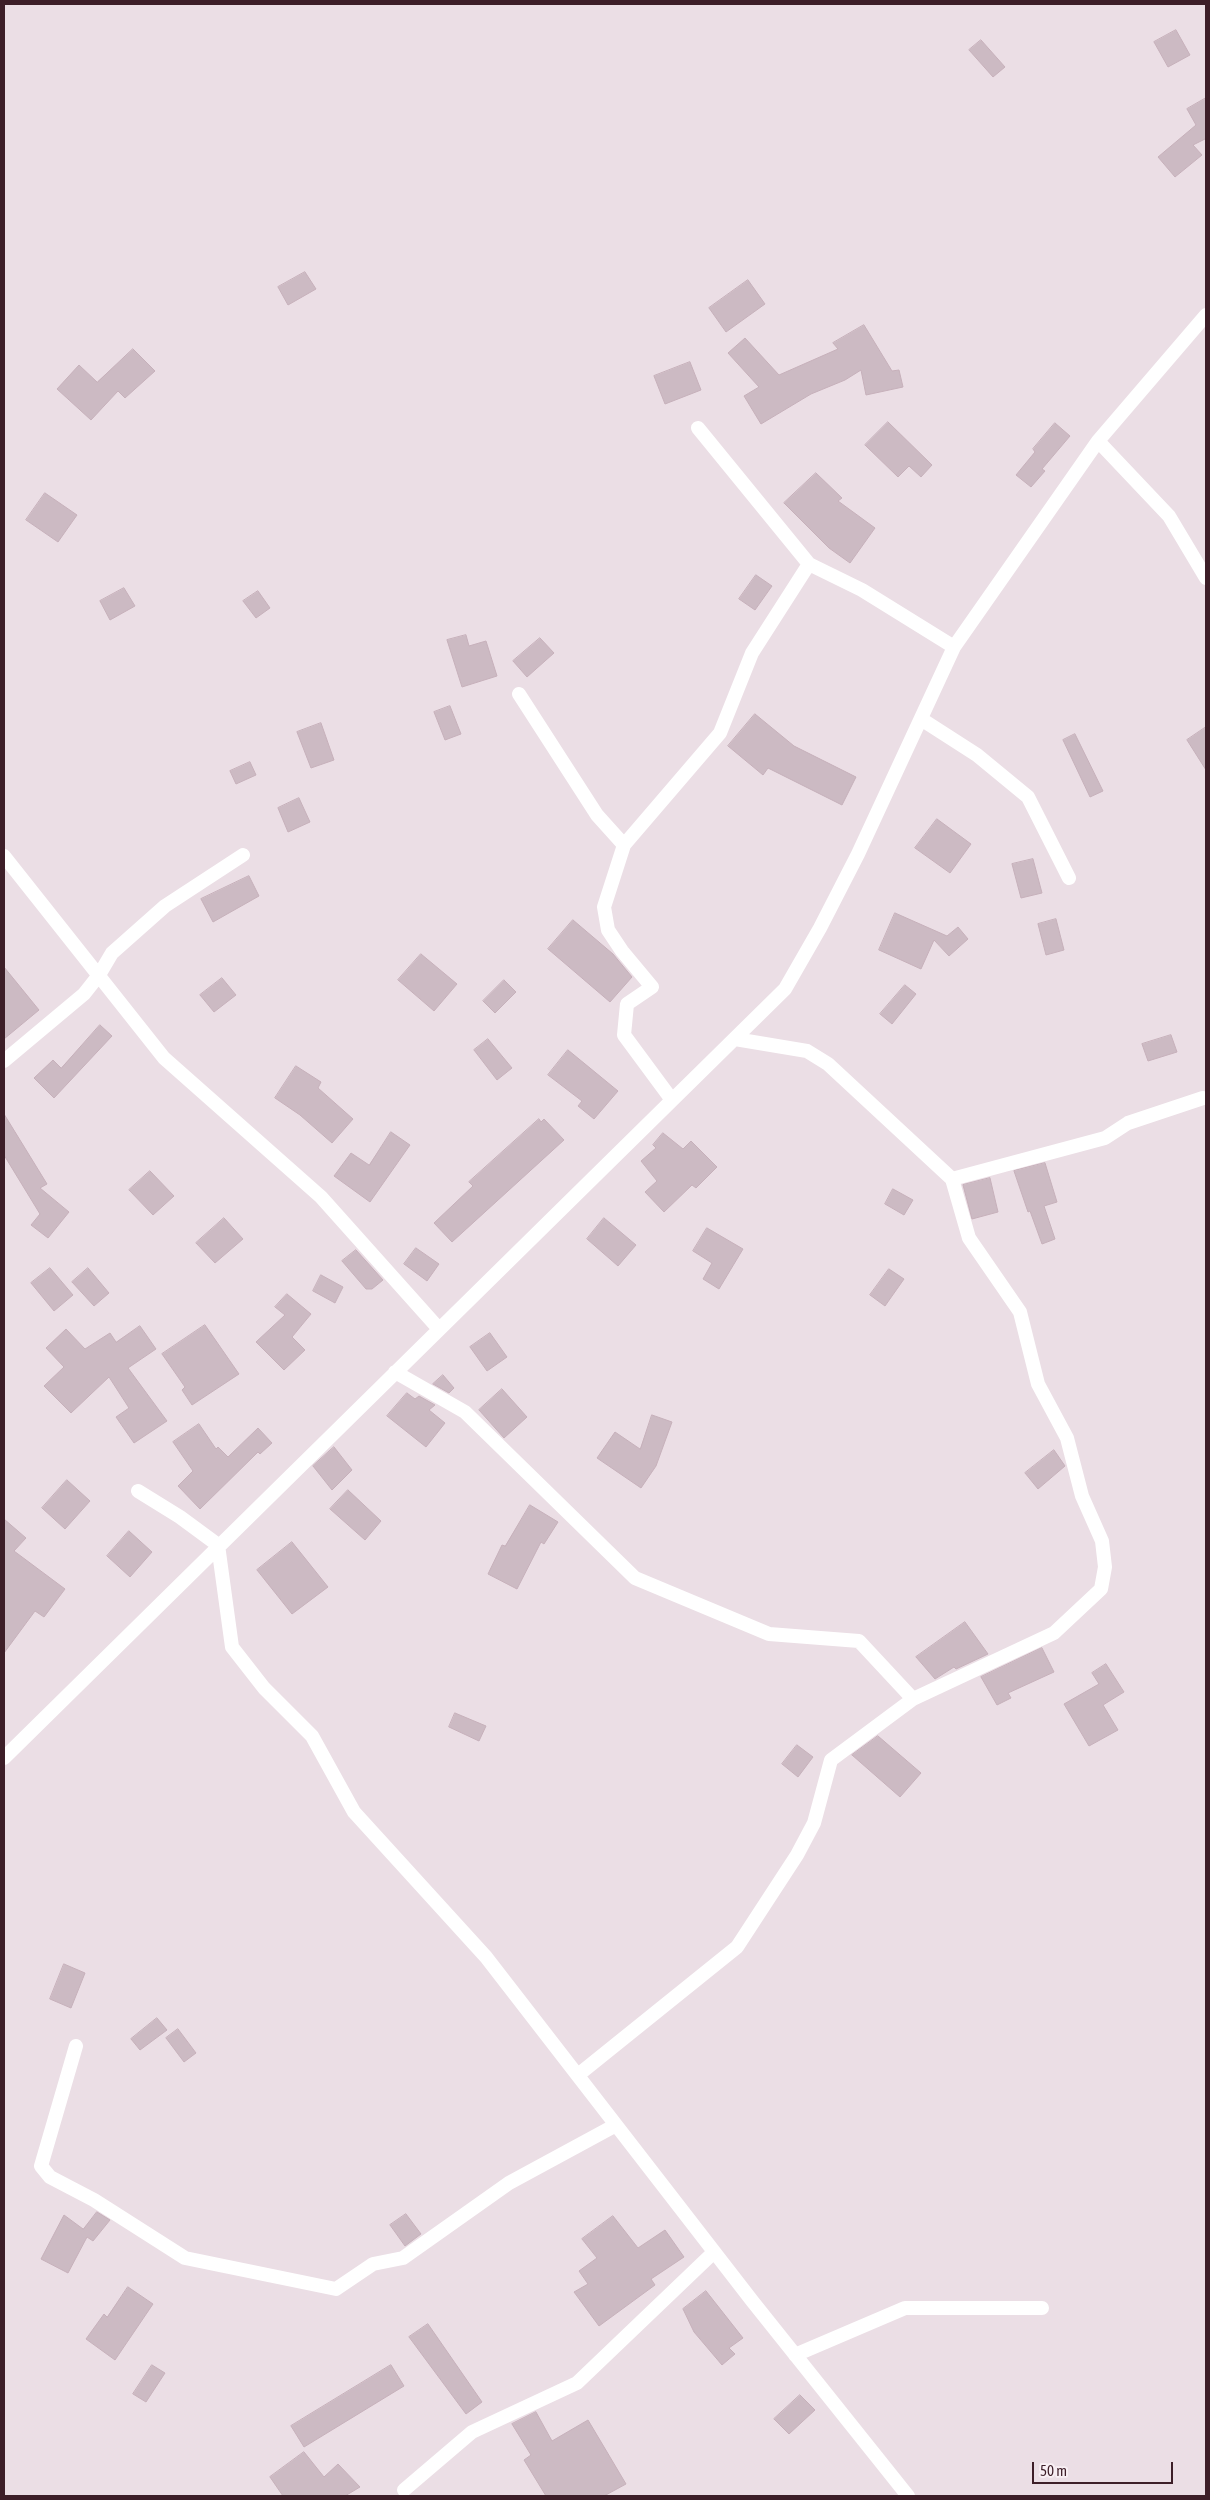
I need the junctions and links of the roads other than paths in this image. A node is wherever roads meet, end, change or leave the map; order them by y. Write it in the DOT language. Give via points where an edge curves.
graph roads {
  1 [pos="1206,315"];
  2 [pos="698,428"];
  3 [pos="1098,441"];
  4 [pos="809,564"];
  5 [pos="1206,578"];
  6 [pos="954,647"];
  7 [pos="519,694"];
  8 [pos="921,719"];
  9 [pos="624,845"];
  10 [pos="243,855"];
  11 [pos="4,856"];
  12 [pos="1069,878"];
  13 [pos="99,976"];
  14 [pos="735,1039"];
  15 [pos="4,1061"];
  16 [pos="1203,1098"];
  17 [pos="672,1100"];
  18 [pos="952,1180"];
  19 [pos="439,1329"];
  20 [pos="395,1372"];
  21 [pos="138,1491"];
  22 [pos="218,1546"];
  23 [pos="913,1699"];
  24 [pos="4,1758"];
  25 [pos="76,2046"];
  26 [pos="578,2076"];
  27 [pos="616,2126"];
  28 [pos="714,2252"];
  29 [pos="1042,2308"];
  30 [pos="795,2355"];
  31 [pos="404,2490"];
  32 [pos="908,2496"];
  1 -- 3 [label="street"];
  2 -- 4 [label="street"];
  3 -- 5 [label="street" via="1169,516"];
  3 -- 6 [label="street"];
  4 -- 6 [label="street" via="862,590"];
  4 -- 9 [label="street" via="752,653 720,733"];
  6 -- 8 [label="street"];
  7 -- 9 [label="street" via="597,815"];
  8 -- 12 [label="street" via="977,755 1028,797"];
  8 -- 14 [label="street" via="858,854 785,989"];
  9 -- 17 [label="street" via="604,907 608,930 652,987 627,1004 624,1034"];
  10 -- 13 [label="street" via="165,906 112,953"];
  11 -- 13 [label="street"];
  13 -- 15 [label="street" via="84,994"];
  13 -- 19 [label="street" via="164,1058 321,1197"];
  14 -- 17 [label="street"];
  14 -- 18 [label="street" via="807,1051 828,1064"];
  16 -- 18 [label="street" via="1128,1123 1105,1138"];
  17 -- 19 [label="street"];
  18 -- 23 [label="street" via="969,1238 1020,1312 1038,1384 1067,1438 1082,1496 1102,1541 1105,1567 1101,1589 1054,1633"];
  19 -- 20 [label="street"];
  20 -- 22 [label="street"];
  20 -- 23 [label="street" via="465,1412 635,1578 769,1634 859,1642"];
  21 -- 22 [label="street"];
  22 -- 24 [label="street"];
  22 -- 26 [label="street" via="232,1647 264,1688 312,1736 354,1812 486,1957"];
  23 -- 26 [label="street" via="831,1760 814,1823 737,1947"];
  25 -- 27 [label="street" via="41,2166 50,2177 94,2200 185,2258 336,2288 373,2264 403,2258 510,2183"];
  26 -- 27 [label="street"];
  27 -- 28 [label="street"];
  28 -- 30 [label="street"];
  28 -- 31 [label="street" via="577,2383 472,2432"];
  29 -- 30 [label="street" via="905,2308"];
  30 -- 32 [label="street"];
}
